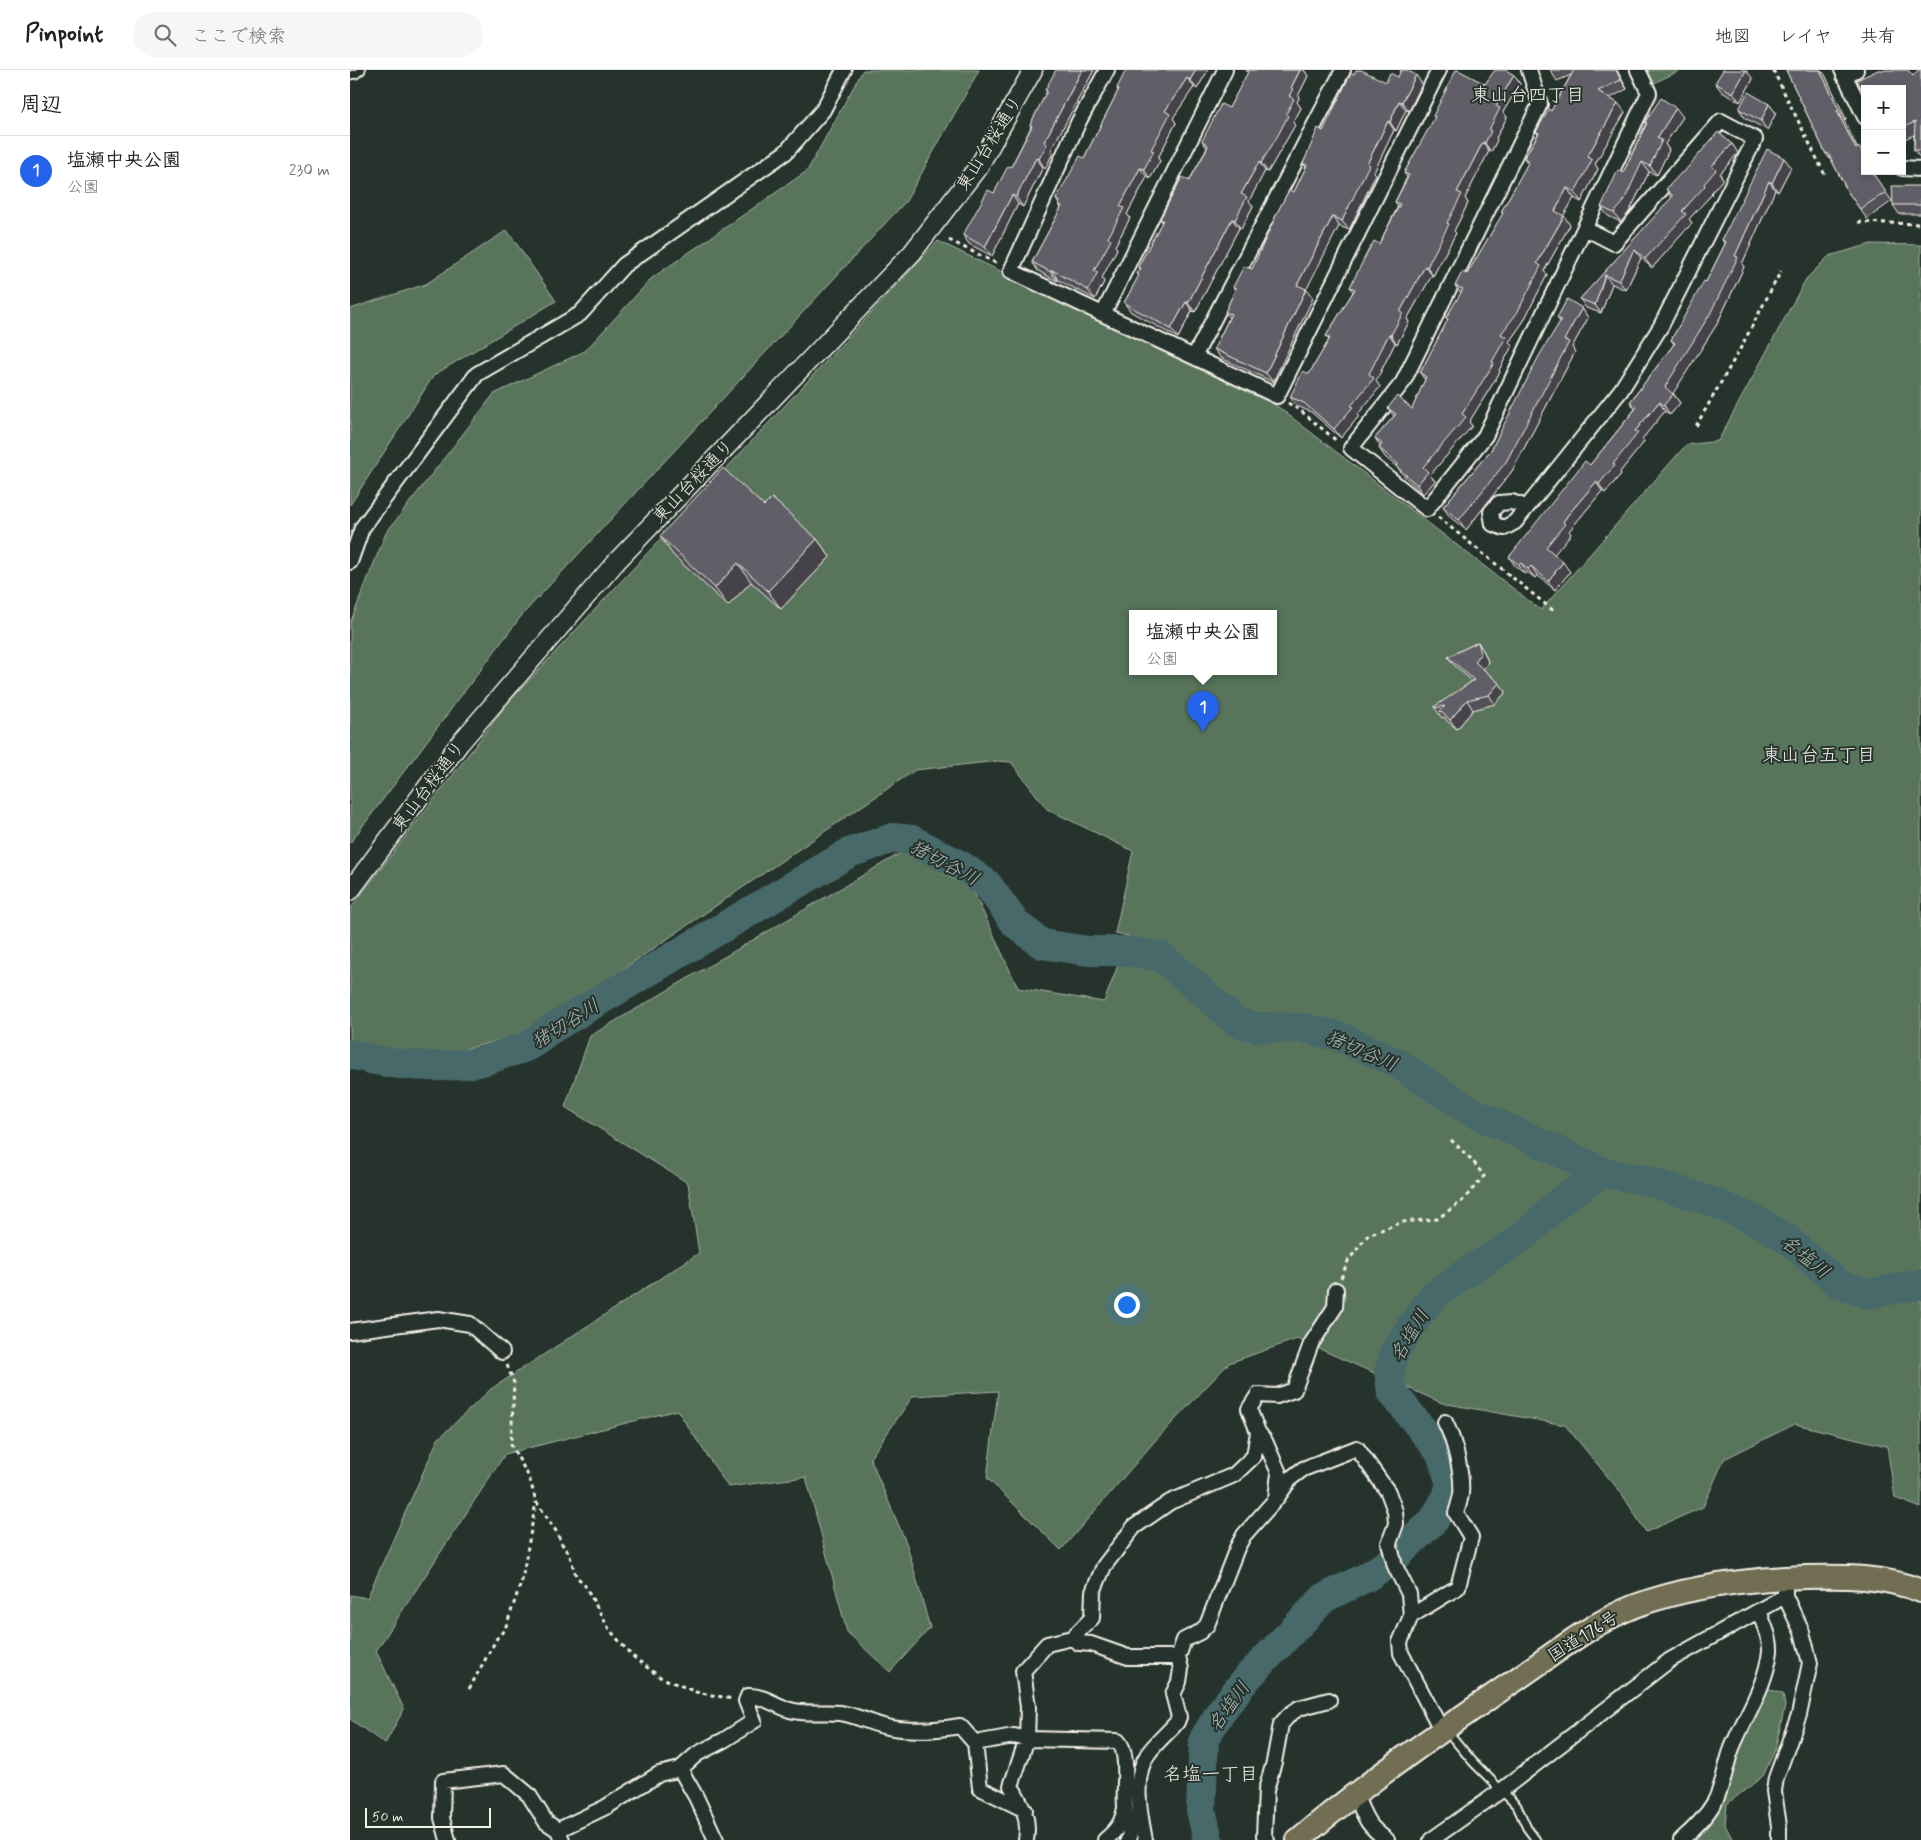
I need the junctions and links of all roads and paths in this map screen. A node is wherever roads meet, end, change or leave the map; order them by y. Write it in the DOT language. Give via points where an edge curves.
graph roads {
  1 [pos="361,70"];
  2 [pos="844,70"];
  3 [pos="1033,70"];
  4 [pos="1107,70"];
  5 [pos="1225,70"];
  6 [pos="1343,70"];
  7 [pos="1439,70"];
  8 [pos="1529,70"];
  9 [pos="1638,70"];
  10 [pos="1773,70"];
  11 [pos="1848,72"];
  12 [pos="350,75"];
  13 [pos="1861,106"];
  14 [pos="1906,168"];
  15 [pos="1921,169"];
  16 [pos="1825,175"];
  17 [pos="1858,222"];
  18 [pos="1921,224"];
  19 [pos="1585,228"];
  20 [pos="949,240"];
  21 [pos="1011,271"];
  22 [pos="1781,271"];
  23 [pos="1103,314"];
  24 [pos="1194,357"];
  25 [pos="1277,396"];
  26 [pos="1696,426"];
  27 [pos="1351,448"];
  28 [pos="1526,507"];
  29 [pos="1427,509"];
  30 [pos="350,562"];
  31 [pos="1555,612"];
  32 [pos="350,891"];
  33 [pos="1449,1138"];
  34 [pos="1336,1290"];
  35 [pos="350,1331"];
  36 [pos="502,1352"];
  37 [pos="1445,1422"];
  38 [pos="1258,1432"];
  39 [pos="1276,1499"];
  40 [pos="536,1501"];
  41 [pos="1785,1587"];
  42 [pos="1921,1591"];
  43 [pos="1759,1610"];
  44 [pos="1411,1616"];
  45 [pos="1072,1638"];
  46 [pos="1178,1657"];
  47 [pos="469,1689"];
  48 [pos="1329,1700"];
  49 [pos="746,1701"];
  50 [pos="1444,1730"];
  51 [pos="1028,1739"];
  52 [pos="975,1743"];
  53 [pos="680,1769"];
  54 [pos="1502,1790"];
  55 [pos="1355,1794"];
  56 [pos="1125,1807"];
  57 [pos="1025,1810"];
  58 [pos="560,1835"];
  59 [pos="448,1840"];
  60 [pos="716,1840"];
  61 [pos="1026,1840"];
  62 [pos="1105,1840"];
  63 [pos="1128,1840"];
  64 [pos="1145,1840"];
  65 [pos="1267,1840"];
  66 [pos="1298,1840"];
  67 [pos="1387,1840"];
  68 [pos="1431,1840"];
  69 [pos="1536,1840"];
  70 [pos="1681,1840"];
  71 [pos="1779,1840"];
  1 -- 12 [label="lane"];
  2 -- 30 [label="street" via="824,110 786,152 624,265 580,314 477,374 362,528"];
  3 -- 32 [label="street, 東山台桜通り" via="979,166 912,252 616,562 460,743"];
  4 -- 21 [label="street"];
  5 -- 23 [label="street"];
  6 -- 24 [label="street"];
  7 -- 25 [label="street"];
  8 -- 27 [label="street" via="1540,104 1403,382"];
  9 -- 19 [label="street" via="1650,93"];
  10 -- 16 [label="path"];
  11 -- 13 [label="street"];
  14 -- 15 [label="street"];
  17 -- 18 [label="path"];
  19 -- 28 [label="street" via="1614,243 1721,121 1755,139 1661,326 1621,390"];
  19 -- 29 [label="street" via="1485,436"];
  20 -- 21 [label="path"];
  21 -- 23 [label="street"];
  22 -- 26 [label="path"];
  23 -- 24 [label="street"];
  24 -- 25 [label="street"];
  25 -- 27 [label="path" via="1301,411 1336,441"];
  27 -- 29 [label="street"];
  29 -- 31 [label="path"];
  33 -- 34 [label="path" via="1484,1176 1462,1201 1437,1219 1402,1222 1368,1235 1348,1261"];
  34 -- 38 [label="street" via="1335,1306 1311,1344 1294,1390 1277,1396 1258,1395 1250,1409"];
  35 -- 36 [label="street" via="438,1319 470,1324"];
  36 -- 40 [label="path" via="514,1384 511,1445 529,1477"];
  37 -- 44 [label="street" via="1453,1438 1460,1478 1461,1494 1456,1513 1471,1537 1458,1587"];
  38 -- 39 [label="street" via="1279,1473"];
  38 -- 45 [label="street" via="1254,1456 1234,1475 1170,1502 1134,1527 1104,1566 1094,1592 1092,1618"];
  39 -- 44 [label="street" via="1291,1478 1303,1469 1357,1448 1388,1492 1396,1511 1396,1524 1389,1544 1395,1566 1409,1594"];
  39 -- 46 [label="street" via="1244,1535 1207,1625 1184,1640"];
  40 -- 47 [label="path" via="522,1580 508,1620"];
  40 -- 49 [label="path" via="569,1553 576,1576 584,1584 609,1630 631,1655 660,1677 696,1692"];
  41 -- 42 [label="highway, 国道176号" via="1847,1576"];
  41 -- 43 [label="street"];
  41 -- 50 [label="highway, 国道176号" via="1689,1589 1635,1606 1606,1619"];
  41 -- 71 [label="street" via="1810,1663 1799,1715 1776,1778 1774,1791"];
  43 -- 54 [label="street" via="1670,1660"];
  43 -- 70 [label="street" via="1770,1649 1765,1676 1732,1750 1715,1802 1699,1824"];
  44 -- 50 [label="street" via="1400,1642 1401,1654"];
  45 -- 46 [label="street" via="1128,1657"];
  45 -- 51 [label="street" via="1047,1644 1023,1671"];
  46 -- 64 [label="street" via="1182,1669 1173,1694 1177,1722 1143,1763 1137,1795"];
  48 -- 65 [label="street" via="1299,1708 1281,1724 1266,1790 1264,1836"];
  49 -- 52 [label="street" via="748,1696 756,1696 790,1710 840,1713 910,1730 960,1726"];
  49 -- 53 [label="street" via="754,1721 696,1754"];
  50 -- 54 [label="lane"];
  50 -- 55 [label="highway, 国道176号"];
  51 -- 52 [label="street" via="1014,1736"];
  51 -- 56 [label="street" via="1118,1741 1122,1744 1126,1774"];
  51 -- 57 [label="street" via="1011,1786"];
  52 -- 57 [label="street" via="980,1788"];
  53 -- 58 [label="street" via="659,1774"];
  53 -- 60 [label="street"];
  54 -- 68 [label="street"];
  54 -- 69 [label="lane" via="1517,1806 1526,1828"];
  55 -- 66 [label="highway, 国道176号"];
  55 -- 67 [label="street" via="1373,1830"];
  56 -- 62 [label="street" via="1122,1822"];
  56 -- 63 [label="street" via="1132,1830"];
  57 -- 61 [label="street"];
  58 -- 59 [label="street" via="546,1822 529,1795 504,1774 443,1781 442,1818"];
}
